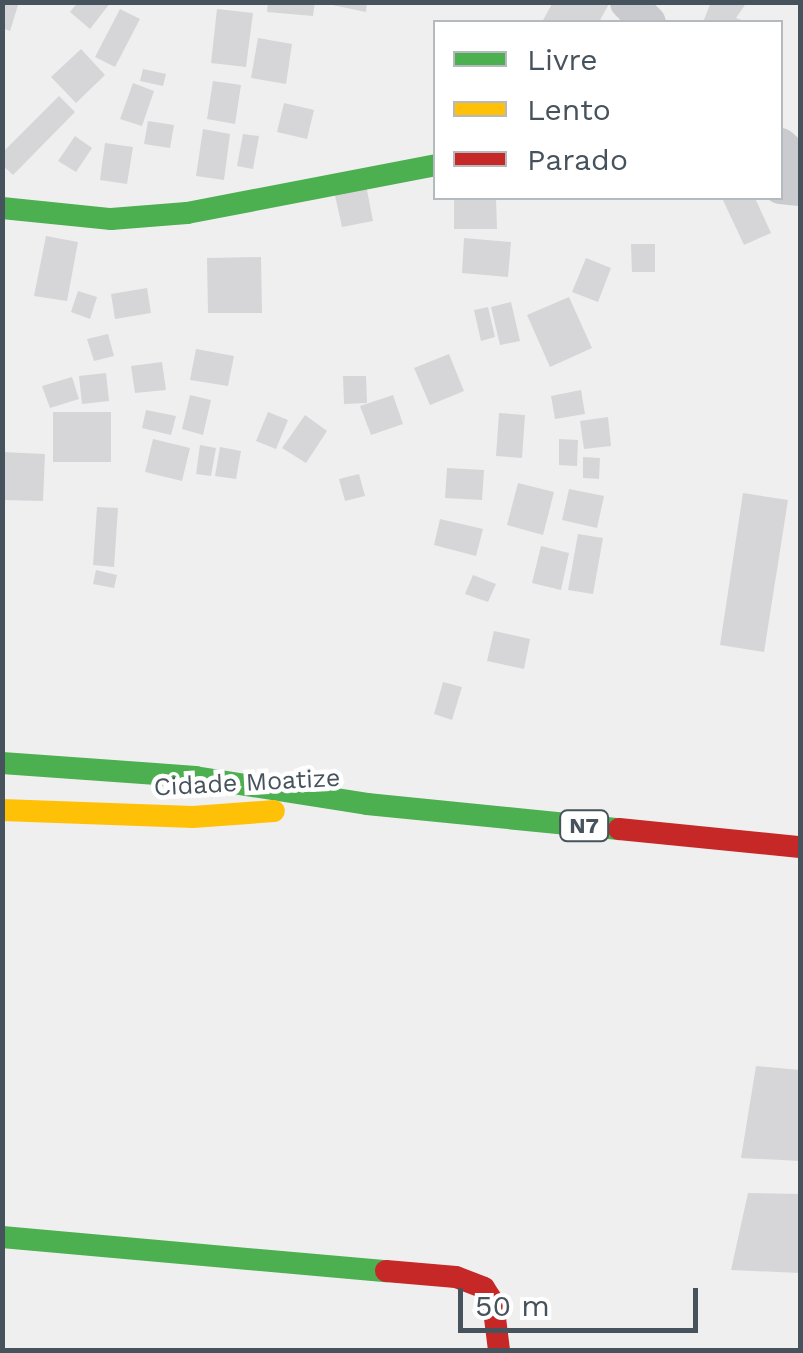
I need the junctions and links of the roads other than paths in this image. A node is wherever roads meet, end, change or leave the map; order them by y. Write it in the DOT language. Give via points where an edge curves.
graph roads {
  1 [pos="627,2"];
  2 [pos="646,20"];
  3 [pos="433,165"];
  4 [pos="2,208"];
  5 [pos="2,762"];
  6 [pos="367,804"];
  7 [pos="2,810"];
  8 [pos="800,847"];
  9 [pos="2,1237"];
  10 [pos="499,1350"];
  1 -- 2 [label="street"];
  3 -- 4 [label="main road" via="186,213 111,220"];
  5 -- 6 [label="main road, Cidade Moatize / N7" via="195,778"];
  6 -- 7 [label="main road, Cidade Moatize / N7" via="194,817"];
  6 -- 8 [label="main road, N7"];
  9 -- 10 [label="main road" via="456,1277 484,1288 493,1302"];
}
